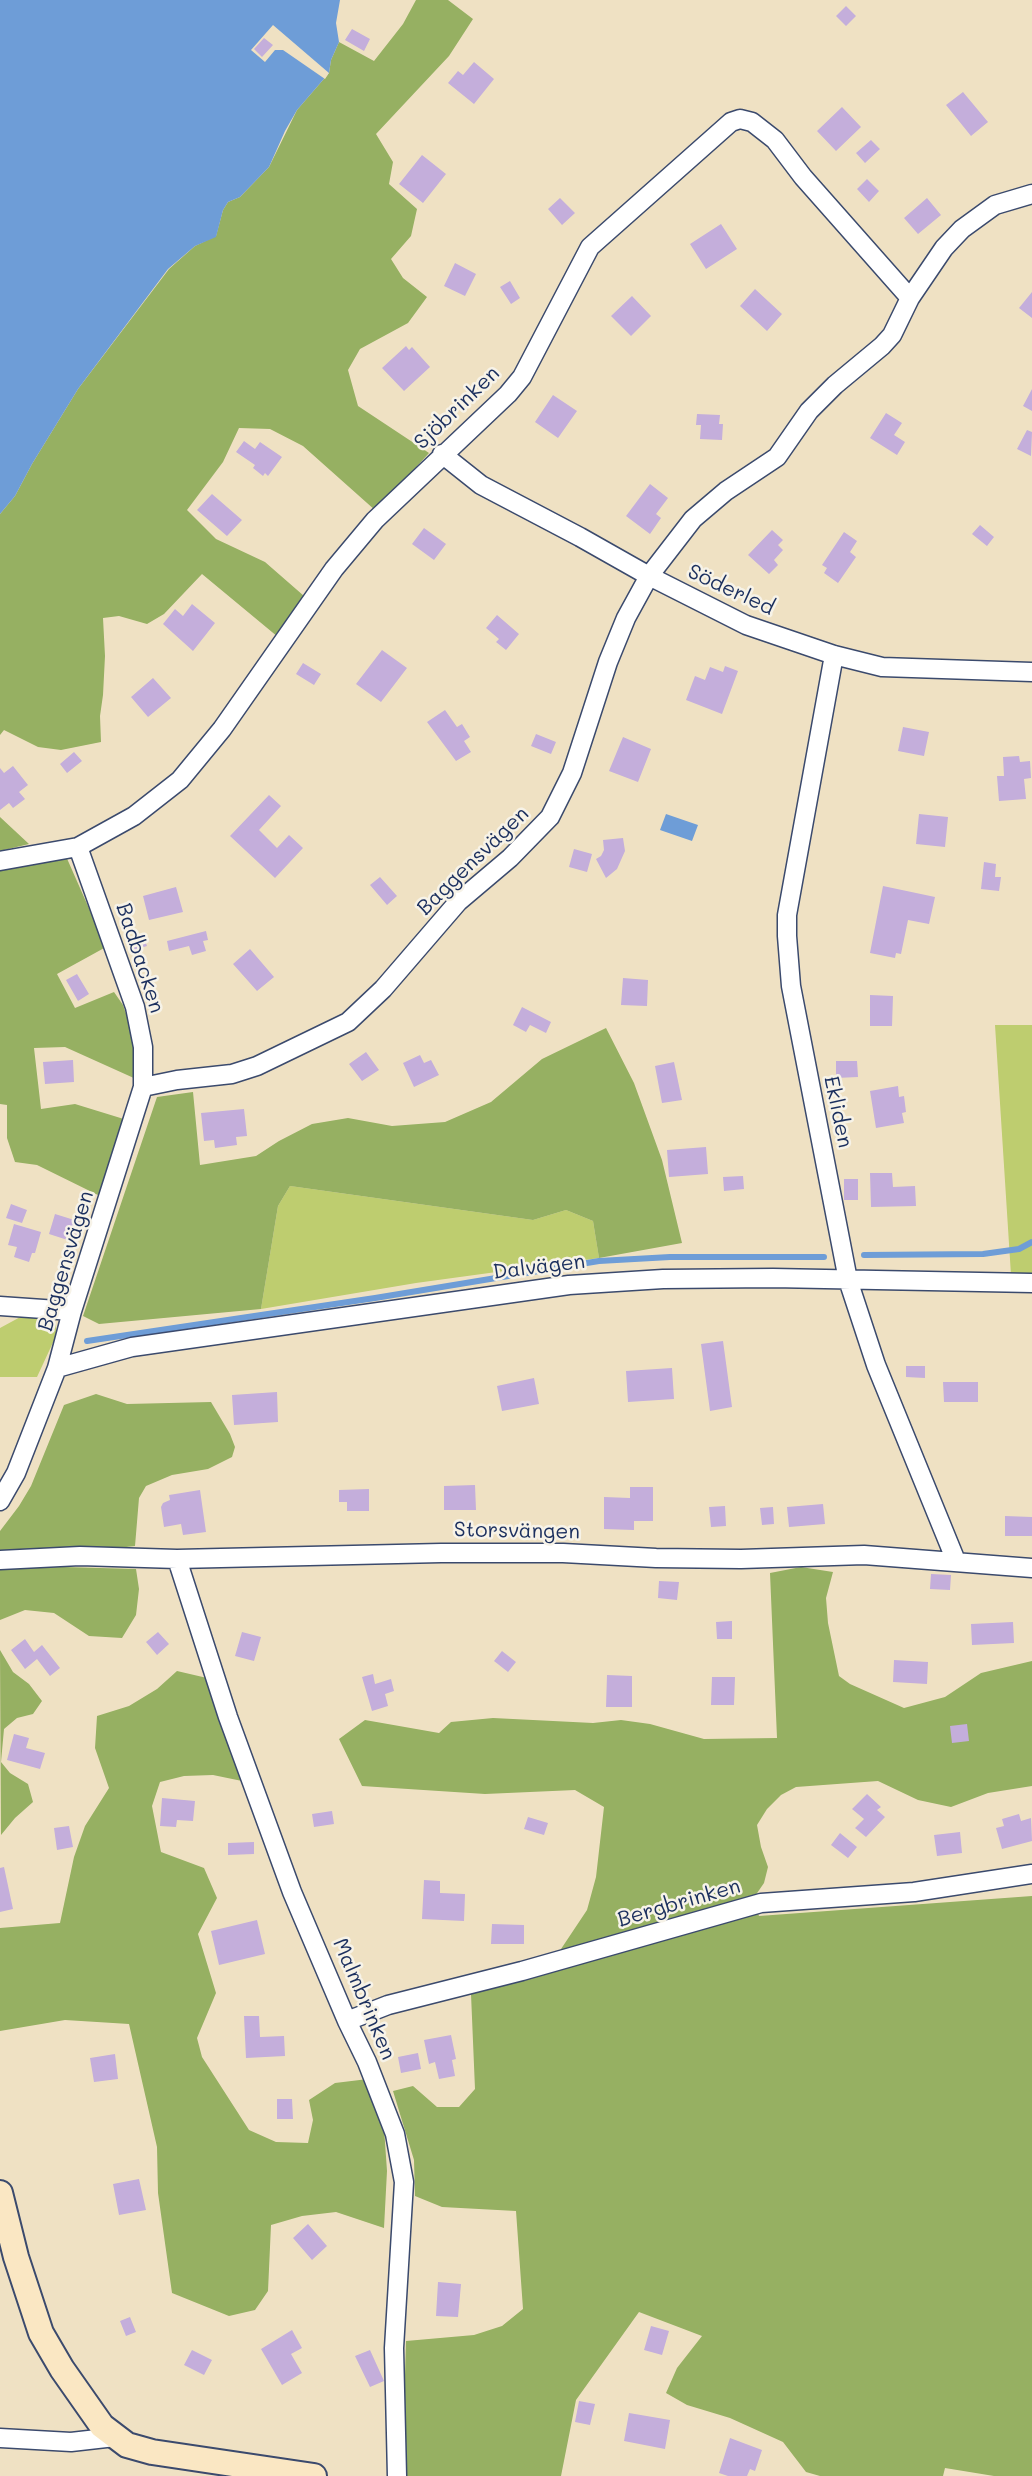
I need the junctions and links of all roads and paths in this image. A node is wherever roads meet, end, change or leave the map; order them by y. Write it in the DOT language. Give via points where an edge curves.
graph roads {
  1 [pos="1032,194"];
  2 [pos="910,298"];
  3 [pos="442,454"];
  4 [pos="649,576"];
  5 [pos="834,655"];
  6 [pos="1032,672"];
  7 [pos="78,847"];
  8 [pos="0,861"];
  9 [pos="143,1087"];
  10 [pos="849,1280"];
  11 [pos="1032,1283"];
  12 [pos="0,1306"];
  13 [pos="72,1311"];
  14 [pos="58,1368"];
  15 [pos="0,1501"];
  16 [pos="177,1559"];
  17 [pos="0,1560"];
  18 [pos="956,1561"];
  19 [pos="1032,1568"];
  20 [pos="1032,1874"];
  21 [pos="347,2021"];
  22 [pos="0,2193"];
  23 [pos="115,2437"];
  24 [pos="0,2438"];
  25 [pos="314,2476"];
  26 [pos="397,2476"];
  1 -- 2 [label="street, Baggensvägen" via="995,205 962,229"];
  2 -- 3 [label="street, Sjöbrinken" via="775,140 758,126 740,119 731,122 590,247 522,377"];
  2 -- 4 [label="street, Baggensvägen" via="882,346 809,411 777,457 693,519"];
  3 -- 4 [label="street, Söderled" via="481,485"];
  3 -- 7 [label="street, Sjöbrinken" via="375,520 334,569 222,729 180,780 134,816"];
  4 -- 5 [label="street, Söderled" via="746,625"];
  4 -- 9 [label="street, Baggensvägen" via="621,629 572,773 550,817 458,902 383,989 348,1022 257,1066"];
  5 -- 6 [label="street, Söderled" via="882,667"];
  5 -- 10 [label="street, Ekliden" via="787,936 801,1043"];
  7 -- 8 [label="street, Sjöbrinken"];
  7 -- 9 [label="street, Badbacken" via="135,1007 143,1047"];
  9 -- 13 [label="street, Baggensvägen"];
  10 -- 11 [label="street, Dalvägen"];
  10 -- 14 [label="street, Dalvägen" via="663,1279 569,1285 132,1347"];
  10 -- 18 [label="street, Ekliden" via="876,1365"];
  12 -- 13 [label="street"];
  13 -- 14 [label="street, Baggensvägen"];
  14 -- 15 [label="street, Baggensvägen"];
  16 -- 17 [label="street, Storsvängen" via="80,1556"];
  16 -- 18 [label="street, Storsvängen" via="563,1553 741,1559 864,1555"];
  16 -- 21 [label="street, Malmbrinken" via="292,1892"];
  18 -- 19 [label="street, Storsvängen"];
  20 -- 21 [label="street, Bergbrinken" via="914,1892 761,1903 388,2005"];
  21 -- 26 [label="street, Malmbrinken" via="395,2134 404,2182 394,2348"];
  22 -- 23 [label="street" via="41,2333 102,2426"];
  23 -- 24 [label="street" via="71,2442"];
  23 -- 25 [label="street" via="139,2449 171,2456"];
}
